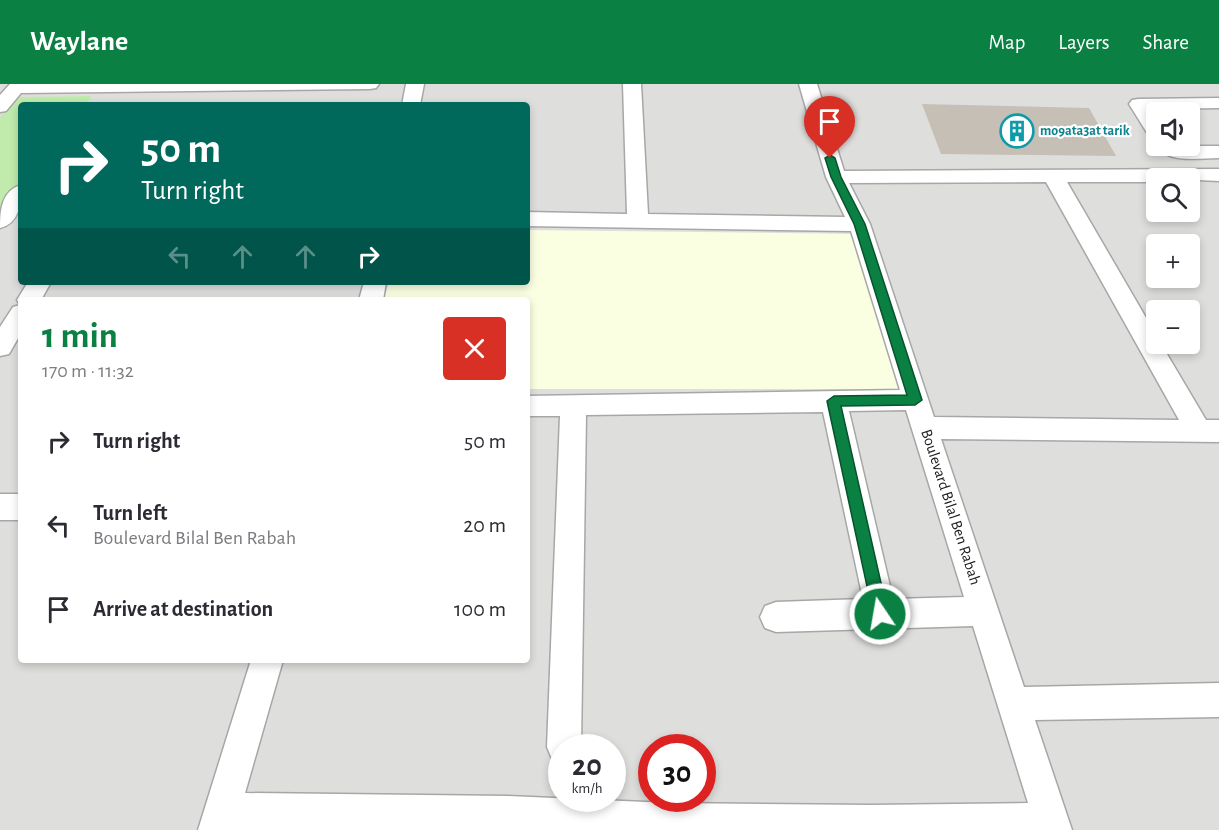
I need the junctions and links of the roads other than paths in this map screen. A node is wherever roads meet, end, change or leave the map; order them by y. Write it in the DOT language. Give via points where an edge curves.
graph roads {
  1 [pos="370,84"];
  2 [pos="415,84"];
  3 [pos="632,84"];
  4 [pos="808,84"];
  5 [pos="106,85"];
  6 [pos="166,88"];
  7 [pos="9,94"];
  8 [pos="92,102"];
  9 [pos="156,102"];
  10 [pos="412,102"];
  11 [pos="1200,103"];
  12 [pos="1219,103"];
  13 [pos="1146,104"];
  14 [pos="1146,116"];
  15 [pos="1200,152"];
  16 [pos="1219,152"];
  17 [pos="1219,175"];
  18 [pos="1053,176"];
  19 [pos="836,177"];
  20 [pos="18,196"];
  21 [pos="530,219"];
  22 [pos="638,220"];
  23 [pos="0,221"];
  24 [pos="859,224"];
  25 [pos="915,400"];
  26 [pos="834,401"];
  27 [pos="530,406"];
  28 [pos="573,406"];
  29 [pos="926,428"];
  30 [pos="1209,431"];
  31 [pos="0,507"];
  32 [pos="18,507"];
  33 [pos="984,611"];
  34 [pos="880,614"];
  35 [pos="776,617"];
  36 [pos="266,663"];
  37 [pos="1219,700"];
  38 [pos="1014,704"];
  39 [pos="564,734"];
  40 [pos="548,808"];
  41 [pos="592,812"];
  42 [pos="218,820"];
  43 [pos="669,825"];
  44 [pos="1052,826"];
  1 -- 6 [label="street"];
  2 -- 10 [label="street"];
  3 -- 22 [label="street"];
  4 -- 19 [label="street, Boulevard Bilal Ben Rabah"];
  5 -- 6 [label="street"];
  5 -- 7 [label="street"];
  5 -- 8 [label="street"];
  6 -- 9 [label="street"];
  11 -- 12 [label="street"];
  13 -- 14 [label="street" via="1138,104"];
  15 -- 16 [label="street"];
  17 -- 18 [label="street"];
  18 -- 19 [label="street"];
  18 -- 30 [label="street"];
  19 -- 24 [label="street, Boulevard Bilal Ben Rabah"];
  20 -- 23 [label="street"];
  21 -- 22 [label="street"];
  22 -- 24 [label="street"];
  24 -- 25 [label="street, Boulevard Bilal Ben Rabah"];
  25 -- 26 [label="street"];
  25 -- 29 [label="street, Boulevard Bilal Ben Rabah"];
  26 -- 28 [label="street"];
  26 -- 34 [label="street"];
  27 -- 28 [label="street"];
  28 -- 39 [label="street"];
  29 -- 30 [label="street"];
  29 -- 33 [label="street, Boulevard Bilal Ben Rabah"];
  31 -- 32 [label="street"];
  33 -- 34 [label="street"];
  33 -- 38 [label="street, Boulevard Bilal Ben Rabah"];
  34 -- 35 [label="street"];
  36 -- 42 [label="street"];
  37 -- 38 [label="street"];
  38 -- 44 [label="street, Boulevard Bilal Ben Rabah"];
  40 -- 42 [label="street"];
  41 -- 43 [label="street"];
  43 -- 44 [label="street"];
}
